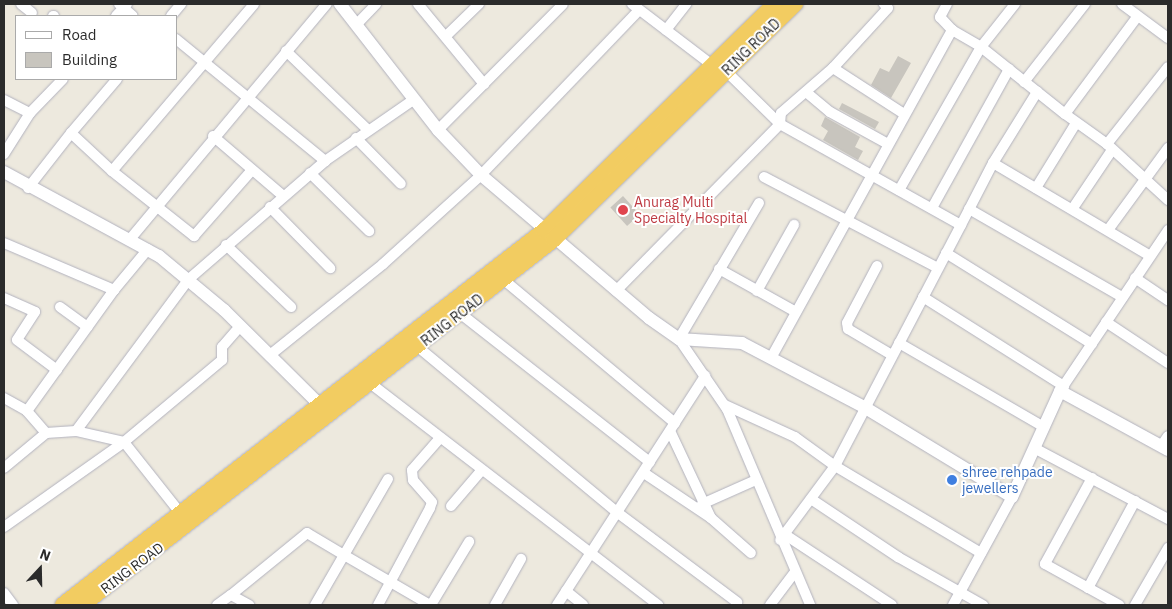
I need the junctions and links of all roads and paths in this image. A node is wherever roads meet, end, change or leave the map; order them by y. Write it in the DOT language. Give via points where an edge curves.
graph roads {
  1 [pos="21,4"];
  2 [pos="181,4"];
  3 [pos="254,4"];
  4 [pos="327,4"];
  5 [pos="340,4"];
  6 [pos="376,4"];
  7 [pos="418,4"];
  8 [pos="479,4"];
  9 [pos="563,4"];
  10 [pos="686,4"];
  11 [pos="775,4"];
  12 [pos="795,4"];
  13 [pos="884,4"];
  14 [pos="947,4"];
  15 [pos="1016,4"];
  16 [pos="1085,4"];
  17 [pos="123,5"];
  18 [pos="1127,5"];
  19 [pos="636,7"];
  20 [pos="32,13"];
  21 [pos="132,15"];
  22 [pos="172,15"];
  23 [pos="1137,17"];
  24 [pos="356,25"];
  25 [pos="666,30"];
  26 [pos="952,30"];
  27 [pos="446,36"];
  28 [pos="1168,38"];
  29 [pos="178,41"];
  30 [pos="981,47"];
  31 [pos="286,51"];
  32 [pos="203,61"];
  33 [pos="1168,67"];
  34 [pos="719,68"];
  35 [pos="833,68"];
  36 [pos="1009,70"];
  37 [pos="63,80"];
  38 [pos="116,80"];
  39 [pos="1024,82"];
  40 [pos="484,84"];
  41 [pos="806,92"];
  42 [pos="1037,92"];
  43 [pos="249,95"];
  44 [pos="4,100"];
  45 [pos="414,100"];
  46 [pos="30,113"];
  47 [pos="904,114"];
  48 [pos="1065,114"];
  49 [pos="1076,123"];
  50 [pos="780,124"];
  51 [pos="368,130"];
  52 [pos="438,130"];
  53 [pos="71,133"];
  54 [pos="213,136"];
  55 [pos="356,138"];
  56 [pos="888,144"];
  57 [pos="1109,147"];
  58 [pos="1168,148"];
  59 [pos="4,154"];
  60 [pos="325,161"];
  61 [pos="992,163"];
  62 [pos="252,170"];
  63 [pos="112,171"];
  64 [pos="4,172"];
  65 [pos="310,173"];
  66 [pos="481,175"];
  67 [pos="872,175"];
  68 [pos="764,177"];
  69 [pos="1143,178"];
  70 [pos="401,184"];
  71 [pos="28,188"];
  72 [pos="1036,188"];
  73 [pos="899,190"];
  74 [pos="282,196"];
  75 [pos="1168,200"];
  76 [pos="759,204"];
  77 [pos="157,206"];
  78 [pos="270,207"];
  79 [pos="932,208"];
  80 [pos="1072,208"];
  81 [pos="969,209"];
  82 [pos="848,222"];
  83 [pos="961,225"];
  84 [pos="794,226"];
  85 [pos="1108,230"];
  86 [pos="369,231"];
  87 [pos="549,234"];
  88 [pos="1167,235"];
  89 [pos="131,238"];
  90 [pos="4,243"];
  91 [pos="226,245"];
  92 [pos="148,249"];
  93 [pos="946,253"];
  94 [pos="1150,256"];
  95 [pos="877,266"];
  96 [pos="330,268"];
  97 [pos="938,268"];
  98 [pos="720,270"];
  99 [pos="1135,278"];
  100 [pos="189,279"];
  101 [pos="504,280"];
  102 [pos="114,290"];
  103 [pos="616,291"];
  104 [pos="757,291"];
  105 [pos="923,297"];
  106 [pos="1122,297"];
  107 [pos="4,298"];
  108 [pos="1168,300"];
  109 [pos="60,307"];
  110 [pos="290,307"];
  111 [pos="796,312"];
  112 [pos="462,314"];
  113 [pos="1106,322"];
  114 [pos="240,326"];
  115 [pos="88,327"];
  116 [pos="680,339"];
  117 [pos="899,343"];
  118 [pos="1092,344"];
  119 [pos="418,347"];
  120 [pos="270,355"];
  121 [pos="892,355"];
  122 [pos="770,358"];
  123 [pos="1168,364"];
  124 [pos="57,370"];
  125 [pos="705,376"];
  126 [pos="370,383"];
  127 [pos="1062,389"];
  128 [pos="4,398"];
  129 [pos="320,405"];
  130 [pos="724,405"];
  131 [pos="864,407"];
  132 [pos="27,411"];
  133 [pos="672,427"];
  134 [pos="1044,427"];
  135 [pos="76,431"];
  136 [pos="46,433"];
  137 [pos="440,438"];
  138 [pos="124,442"];
  139 [pos="1166,444"];
  140 [pos="1034,448"];
  141 [pos="650,462"];
  142 [pos="835,466"];
  143 [pos="4,468"];
  144 [pos="481,471"];
  145 [pos="644,472"];
  146 [pos="1092,478"];
  147 [pos="388,479"];
  148 [pos="756,480"];
  149 [pos="1012,497"];
  150 [pos="811,499"];
  151 [pos="1135,501"];
  152 [pos="702,504"];
  153 [pos="451,506"];
  154 [pos="181,514"];
  155 [pos="618,514"];
  156 [pos="711,518"];
  157 [pos="1168,519"];
  158 [pos="4,527"];
  159 [pos="782,537"];
  160 [pos="469,542"];
  161 [pos="1168,548"];
  162 [pos="981,552"];
  163 [pos="751,553"];
  164 [pos="344,556"];
  165 [pos="590,556"];
  166 [pos="521,559"];
  167 [pos="795,572"];
  168 [pos="390,582"];
  169 [pos="1088,588"];
  170 [pos="566,591"];
  171 [pos="4,593"];
  172 [pos="960,593"];
  173 [pos="231,595"];
  174 [pos="737,602"];
  175 [pos="13,605"];
  176 [pos="63,605"];
  177 [pos="82,605"];
  178 [pos="217,605"];
  179 [pos="249,605"];
  180 [pos="315,605"];
  181 [pos="378,605"];
  182 [pos="430,605"];
  183 [pos="495,605"];
  184 [pos="558,605"];
  185 [pos="583,605"];
  186 [pos="658,605"];
  187 [pos="770,605"];
  188 [pos="810,605"];
  189 [pos="892,605"];
  190 [pos="953,605"];
  191 [pos="984,605"];
  192 [pos="1118,605"];
  193 [pos="1135,605"];
  1 -- 20 [label="street"];
  2 -- 22 [label="street"];
  3 -- 32 [label="street"];
  4 -- 31 [label="street"];
  5 -- 24 [label="street"];
  6 -- 24 [label="street"];
  7 -- 27 [label="street"];
  8 -- 27 [label="street"];
  9 -- 40 [label="street"];
  10 -- 25 [label="street"];
  11 -- 34 [label="highway, RING ROAD"];
  12 -- 34 [label="highway, RING ROAD"];
  13 -- 35 [label="street" via="888,8"];
  14 -- 26 [label="street" via="940,17"];
  15 -- 30 [label="street"];
  16 -- 39 [label="street"];
  17 -- 21 [label="street"];
  18 -- 23 [label="street"];
  19 -- 25 [label="street"];
  19 -- 66 [label="street"];
  23 -- 28 [label="street"];
  23 -- 48 [label="street"];
  24 -- 45 [label="street"];
  25 -- 34 [label="street"];
  26 -- 30 [label="street"];
  26 -- 47 [label="street"];
  27 -- 40 [label="street"];
  29 -- 32 [label="street"];
  30 -- 36 [label="street"];
  30 -- 73 [label="street"];
  31 -- 43 [label="street"];
  31 -- 51 [label="street"];
  32 -- 43 [label="street"];
  32 -- 63 [label="street"];
  33 -- 57 [label="street"];
  34 -- 50 [label="street"];
  34 -- 87 [label="highway, RING ROAD"];
  35 -- 41 [label="street"];
  35 -- 47 [label="street"];
  36 -- 39 [label="street"];
  36 -- 79 [label="street"];
  37 -- 46 [label="street"];
  38 -- 53 [label="street"];
  39 -- 42 [label="street"];
  40 -- 52 [label="street"];
  41 -- 50 [label="street" via="781,113"];
  41 -- 56 [label="street" via="830,112"];
  42 -- 48 [label="street"];
  42 -- 61 [label="street"];
  43 -- 54 [label="street"];
  43 -- 60 [label="street"];
  44 -- 46 [label="street"];
  45 -- 51 [label="street"];
  45 -- 52 [label="street"];
  46 -- 59 [label="street"];
  47 -- 56 [label="street"];
  48 -- 49 [label="street"];
  49 -- 57 [label="street"];
  49 -- 72 [label="street"];
  50 -- 67 [label="street"];
  50 -- 103 [label="street"];
  51 -- 55 [label="street"];
  52 -- 66 [label="street"];
  53 -- 63 [label="street"];
  53 -- 71 [label="street"];
  54 -- 62 [label="street"];
  54 -- 77 [label="street"];
  55 -- 60 [label="street"];
  55 -- 70 [label="street"];
  56 -- 67 [label="street"];
  57 -- 69 [label="street"];
  57 -- 80 [label="street"];
  58 -- 69 [label="street"];
  60 -- 65 [label="street"];
  61 -- 72 [label="street"];
  61 -- 81 [label="street"];
  62 -- 74 [label="street"];
  62 -- 77 [label="street" via="194,236"];
  63 -- 77 [label="street"];
  64 -- 71 [label="street"];
  65 -- 74 [label="street"];
  65 -- 86 [label="street"];
  66 -- 87 [label="street"];
  66 -- 120 [label="street" via="383,264"];
  67 -- 73 [label="street"];
  67 -- 82 [label="street"];
  68 -- 82 [label="street"];
  69 -- 75 [label="street"];
  69 -- 85 [label="street"];
  71 -- 89 [label="street"];
  72 -- 80 [label="street"];
  73 -- 79 [label="street"];
  74 -- 78 [label="street"];
  76 -- 98 [label="street"];
  77 -- 89 [label="street"];
  78 -- 91 [label="street"];
  78 -- 96 [label="street"];
  79 -- 83 [label="street"];
  80 -- 85 [label="street"];
  81 -- 83 [label="street"];
  81 -- 106 [label="street"];
  82 -- 97 [label="street"];
  82 -- 111 [label="street"];
  83 -- 93 [label="street"];
  84 -- 104 [label="street"];
  85 -- 94 [label="street"];
  87 -- 101 [label="highway, RING ROAD"];
  87 -- 103 [label="street"];
  87 -- 129 [label="highway, RING ROAD"];
  88 -- 94 [label="street"];
  89 -- 92 [label="street"];
  90 -- 102 [label="street"];
  91 -- 100 [label="street"];
  91 -- 110 [label="street"];
  92 -- 100 [label="street"];
  92 -- 102 [label="street"];
  93 -- 97 [label="street"];
  93 -- 118 [label="street"];
  94 -- 99 [label="street"];
  95 -- 121 [label="street" via="846,323 848,329"];
  97 -- 105 [label="street"];
  98 -- 104 [label="street"];
  98 -- 116 [label="street"];
  99 -- 106 [label="street"];
  99 -- 108 [label="street"];
  100 -- 114 [label="street"];
  100 -- 135 [label="street"];
  101 -- 112 [label="highway, RING ROAD"];
  101 -- 133 [label="street"];
  102 -- 115 [label="street"];
  103 -- 116 [label="street"];
  104 -- 111 [label="street"];
  105 -- 117 [label="street"];
  105 -- 127 [label="street"];
  106 -- 113 [label="street"];
  107 -- 124 [label="street" via="35,312 17,340"];
  109 -- 115 [label="street"];
  111 -- 122 [label="street"];
  112 -- 119 [label="highway, RING ROAD"];
  112 -- 141 [label="street"];
  113 -- 118 [label="street"];
  113 -- 123 [label="street"];
  114 -- 120 [label="street"];
  114 -- 138 [label="street" via="222,346 222,360"];
  115 -- 124 [label="street"];
  116 -- 122 [label="street" via="742,343"];
  116 -- 125 [label="street"];
  117 -- 121 [label="street"];
  117 -- 134 [label="street"];
  118 -- 127 [label="street"];
  119 -- 126 [label="highway, RING ROAD"];
  119 -- 155 [label="street"];
  120 -- 129 [label="street"];
  121 -- 131 [label="street"];
  122 -- 131 [label="street"];
  124 -- 132 [label="street"];
  125 -- 130 [label="street"];
  125 -- 133 [label="street"];
  126 -- 137 [label="street"];
  126 -- 177 [label="highway, RING ROAD"];
  127 -- 134 [label="street"];
  127 -- 139 [label="street"];
  128 -- 132 [label="street"];
  129 -- 154 [label="highway, RING ROAD"];
  130 -- 142 [label="street" via="795,437"];
  130 -- 148 [label="street"];
  131 -- 142 [label="street"];
  131 -- 149 [label="street"];
  132 -- 136 [label="street"];
  133 -- 141 [label="street"];
  133 -- 152 [label="street"];
  134 -- 140 [label="street"];
  135 -- 136 [label="street"];
  135 -- 138 [label="street"];
  136 -- 143 [label="street"];
  137 -- 144 [label="street"];
  137 -- 168 [label="street" via="412,470 413,480 432,502"];
  138 -- 154 [label="street"];
  138 -- 158 [label="street"];
  140 -- 146 [label="street"];
  140 -- 149 [label="street"];
  141 -- 145 [label="street"];
  142 -- 150 [label="street"];
  142 -- 162 [label="street"];
  144 -- 153 [label="street"];
  144 -- 165 [label="street"];
  145 -- 155 [label="street"];
  145 -- 156 [label="street" via="689,507"];
  146 -- 151 [label="street"];
  146 -- 169 [label="street" via="1045,564"];
  147 -- 164 [label="street"];
  148 -- 152 [label="street"];
  148 -- 159 [label="street"];
  149 -- 162 [label="street"];
  150 -- 159 [label="street"];
  150 -- 172 [label="street"];
  151 -- 157 [label="street"];
  151 -- 169 [label="street"];
  152 -- 156 [label="street"];
  154 -- 176 [label="highway, RING ROAD"];
  155 -- 165 [label="street"];
  155 -- 174 [label="street"];
  156 -- 163 [label="street"];
  159 -- 167 [label="street"];
  159 -- 189 [label="street"];
  160 -- 182 [label="street"];
  161 -- 193 [label="street"];
  162 -- 172 [label="street"];
  164 -- 168 [label="street"];
  164 -- 173 [label="street" via="307,533"];
  164 -- 180 [label="street"];
  165 -- 170 [label="street"];
  165 -- 186 [label="street"];
  166 -- 183 [label="street"];
  167 -- 187 [label="street"];
  167 -- 188 [label="street"];
  168 -- 181 [label="street"];
  168 -- 182 [label="street"];
  169 -- 192 [label="street"];
  170 -- 184 [label="street"];
  170 -- 185 [label="street"];
  171 -- 175 [label="street"];
  172 -- 190 [label="street"];
  172 -- 191 [label="street"];
  173 -- 178 [label="street"];
  173 -- 179 [label="street"];
}
